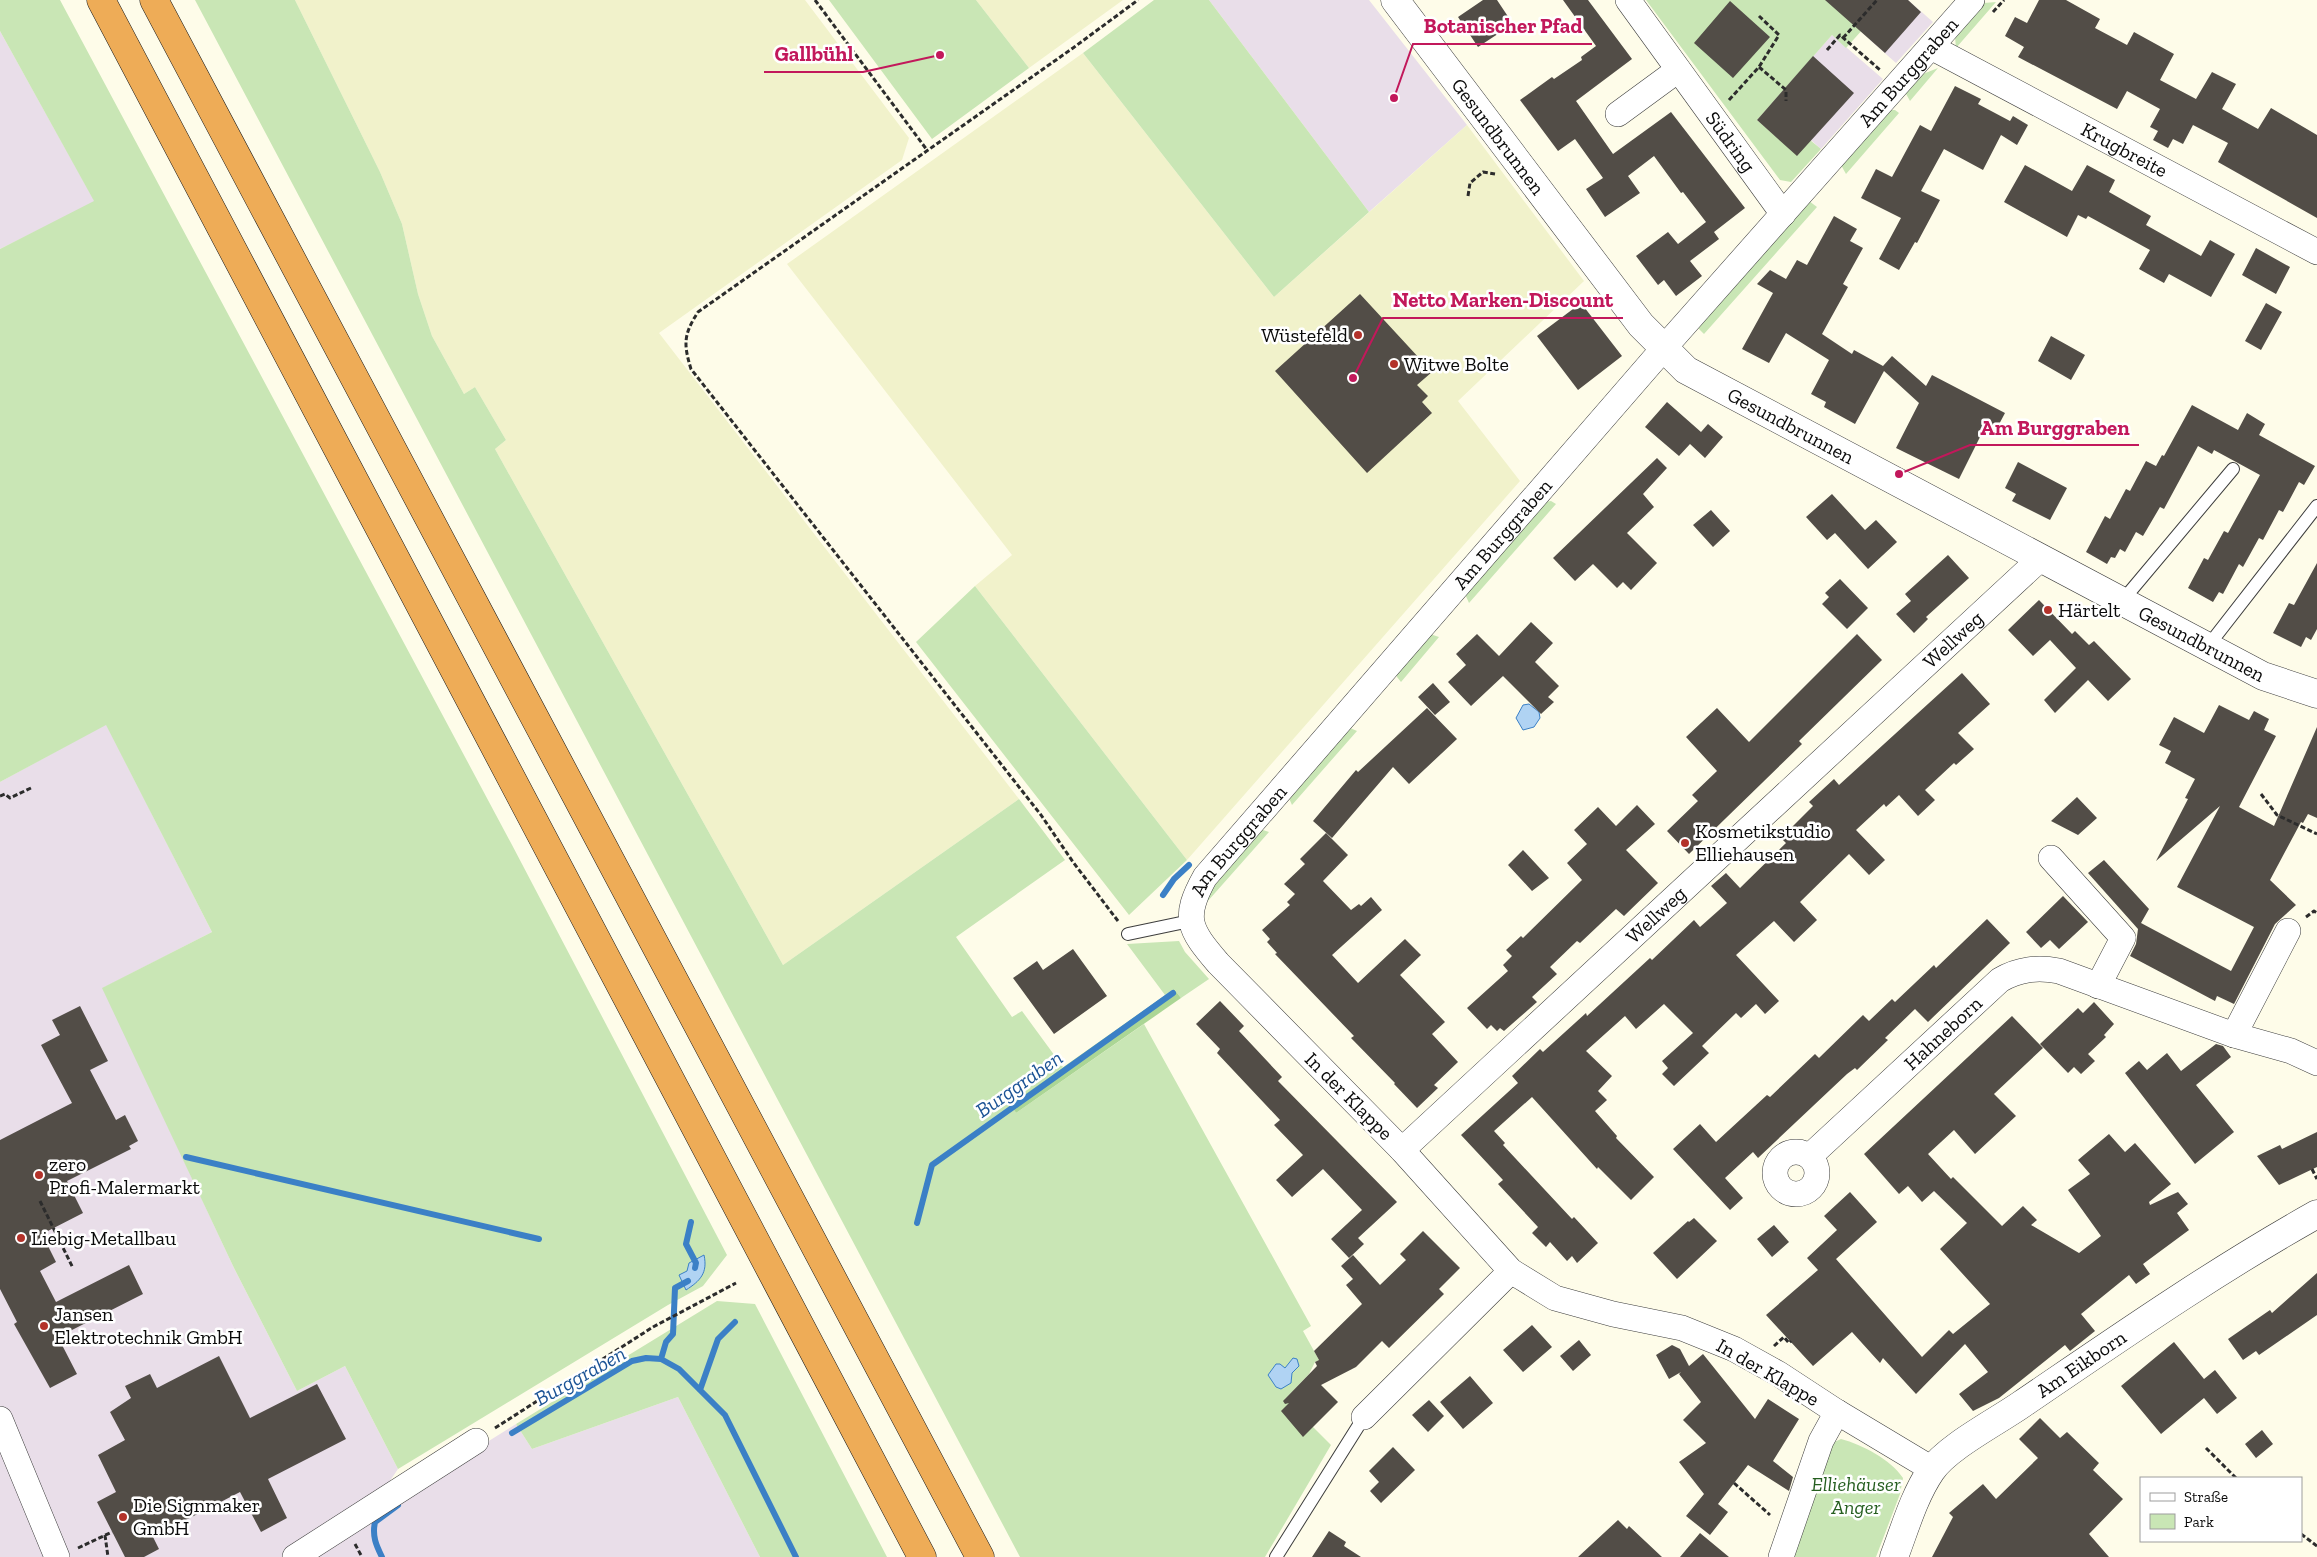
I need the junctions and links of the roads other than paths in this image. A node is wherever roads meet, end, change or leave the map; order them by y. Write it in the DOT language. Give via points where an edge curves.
graph roads {
  1 [pos="101,0"];
  2 [pos="154,0"];
  3 [pos="1395,0"];
  4 [pos="1628,0"];
  5 [pos="1972,0"];
  6 [pos="1930,47"];
  7 [pos="1678,70"];
  8 [pos="1618,114"];
  9 [pos="1784,214"];
  10 [pos="2317,252"];
  11 [pos="1663,349"];
  12 [pos="2233,469"];
  13 [pos="2317,506"];
  14 [pos="2041,558"];
  15 [pos="2123,600"];
  16 [pos="2208,646"];
  17 [pos="2316,693"];
  18 [pos="2052,858"];
  19 [pos="1190,921"];
  20 [pos="2288,931"];
  21 [pos="1128,934"];
  22 [pos="2098,986"];
  23 [pos="2234,1034"];
  24 [pos="2317,1063"];
  25 [pos="1402,1150"];
  26 [pos="1810,1156"];
  27 [pos="2317,1214"];
  28 [pos="1511,1271"];
  29 [pos="1837,1412"];
  30 [pos="1364,1417"];
  31 [pos="0,1419"];
  32 [pos="476,1441"];
  33 [pos="1932,1469"];
  34 [pos="66,1553"];
  35 [pos="295,1557"];
  36 [pos="922,1557"];
  37 [pos="980,1557"];
  38 [pos="1276,1557"];
  39 [pos="1781,1557"];
  40 [pos="1894,1557"];
  1 -- 36 [label="highway"];
  2 -- 37 [label="highway"];
  3 -- 11 [label="street, Gesundbrunnen" via="1640,325"];
  4 -- 7 [label="street, Südring"];
  5 -- 6 [label="street, Am Burggraben"];
  6 -- 9 [label="street, Am Burggraben"];
  6 -- 10 [label="street, Krugbreite"];
  7 -- 8 [label="street"];
  7 -- 9 [label="street, Südring"];
  9 -- 11 [label="street, Am Burggraben"];
  11 -- 14 [label="street, Gesundbrunnen" via="1686,370"];
  11 -- 19 [label="street, Am Burggraben" via="1205,877 1193,898"];
  12 -- 15 [label="lane"];
  13 -- 16 [label="lane"];
  14 -- 15 [label="street, Gesundbrunnen"];
  14 -- 25 [label="street, Wellweg"];
  15 -- 16 [label="street, Gesundbrunnen"];
  16 -- 17 [label="street, Gesundbrunnen" via="2263,676"];
  18 -- 22 [label="street" via="2123,938"];
  19 -- 21 [label="lane"];
  19 -- 25 [label="street, In der Klappe" via="1201,944 1218,963"];
  20 -- 23 [label="street"];
  22 -- 23 [label="street, Hahneborn"];
  22 -- 26 [label="street, Hahneborn" via="2048,969 2022,971 2000,980"];
  23 -- 24 [label="street, Hahneborn" via="2291,1051"];
  25 -- 28 [label="street, In der Klappe"];
  27 -- 33 [label="street, Am Eikborn" via="2211,1276 1960,1444"];
  28 -- 29 [label="street, In der Klappe" via="1555,1298 1682,1328 1734,1349 1780,1374"];
  28 -- 30 [label="street"];
  29 -- 33 [label="street, In der Klappe"];
  29 -- 39 [label="street" via="1821,1441"];
  30 -- 38 [label="lane"];
  31 -- 34 [label="street"];
  32 -- 35 [label="street"];
  33 -- 40 [label="street, Am Eikborn" via="1914,1504"];
}
